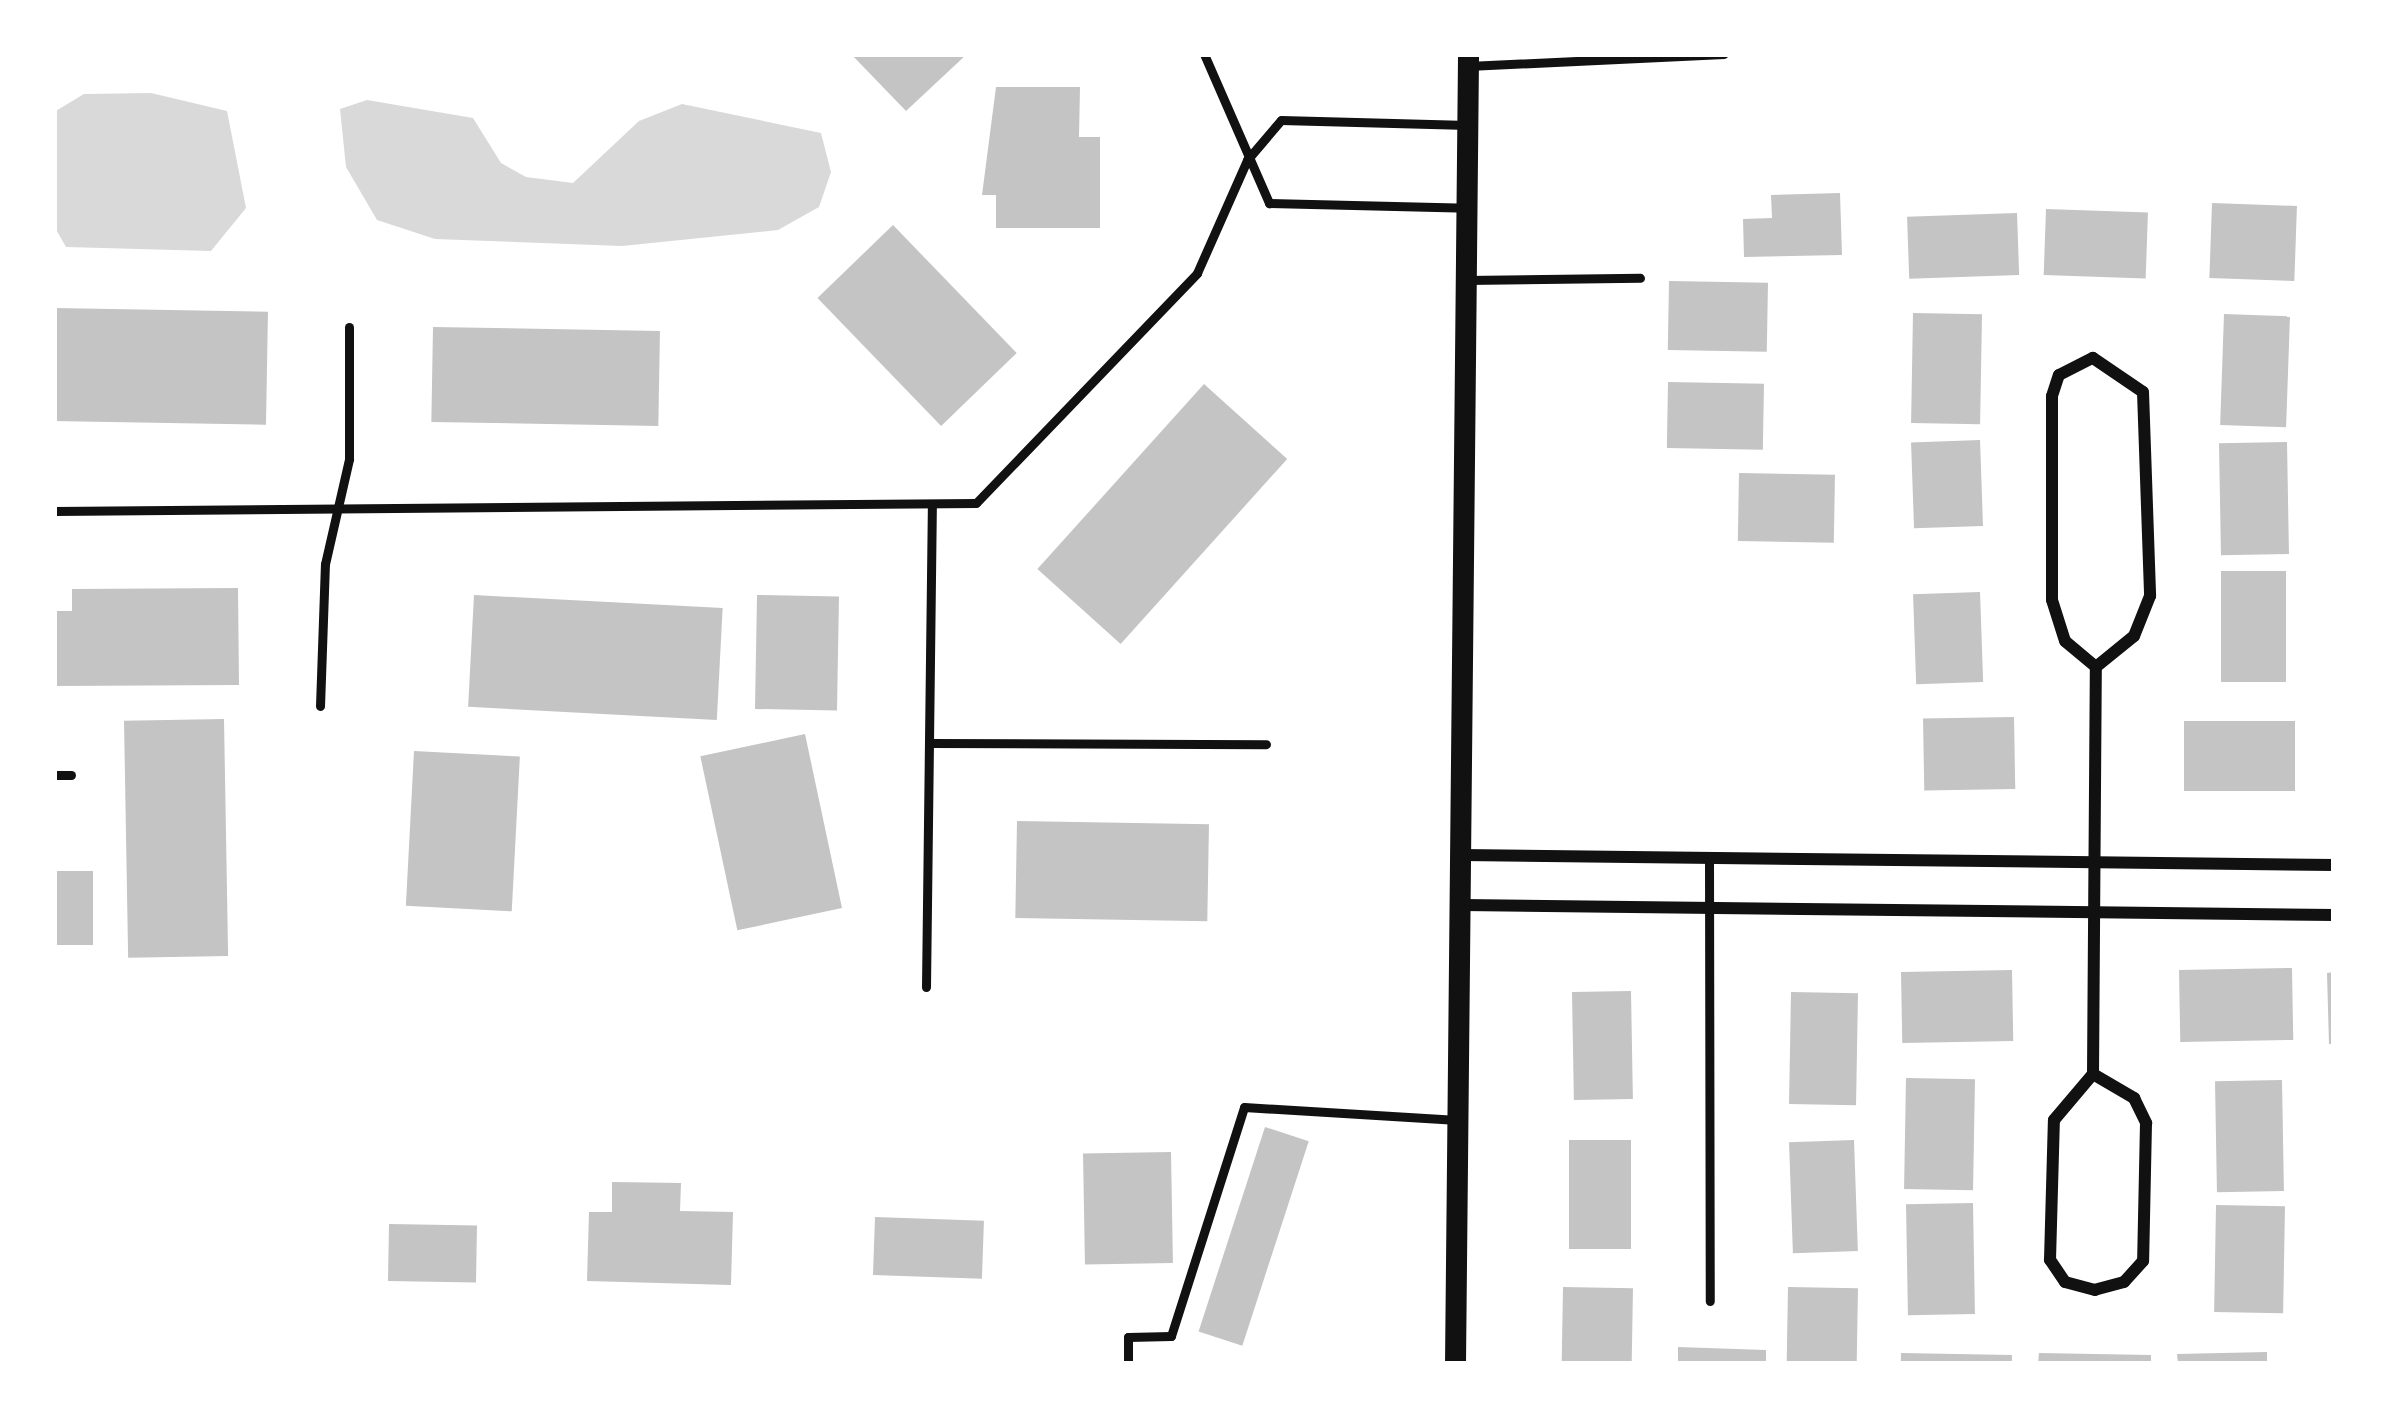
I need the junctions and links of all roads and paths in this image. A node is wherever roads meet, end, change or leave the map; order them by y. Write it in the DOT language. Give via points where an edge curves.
graph roads {
  1 [pos="1204,54"];
  2 [pos="1724,54"];
  3 [pos="1468,60"];
  4 [pos="1468,125"];
  5 [pos="1247,160"];
  6 [pos="1467,208"];
  7 [pos="1640,278"];
  8 [pos="1466,280"];
  9 [pos="349,327"];
  10 [pos="932,504"];
  11 [pos="338,508"];
  12 [pos="54,511"];
  13 [pos="2096,667"];
  14 [pos="320,706"];
  15 [pos="929,742"];
  16 [pos="1266,744"];
  17 [pos="54,775"];
  18 [pos="70,775"];
  19 [pos="1462,855"];
  20 [pos="1709,859"];
  21 [pos="2092,862"];
  22 [pos="2334,865"];
  23 [pos="1463,905"];
  24 [pos="1709,909"];
  25 [pos="2092,912"];
  26 [pos="2334,915"];
  27 [pos="926,987"];
  28 [pos="2093,1074"];
  29 [pos="1457,1120"];
  30 [pos="1710,1301"];
  31 [pos="1128,1364"];
  32 [pos="1455,1364"];
  1 -- 5 [label="lane"];
  2 -- 3 [label="lane"];
  3 -- 4 [label="street"];
  4 -- 5 [label="lane" via="1280,121"];
  4 -- 6 [label="street"];
  5 -- 6 [label="lane" via="1269,202"];
  5 -- 10 [label="lane" via="1197,273 976,503"];
  6 -- 8 [label="street"];
  7 -- 8 [label="lane"];
  8 -- 19 [label="street"];
  9 -- 11 [label="lane"];
  10 -- 11 [label="lane"];
  10 -- 15 [label="lane"];
  11 -- 12 [label="lane"];
  11 -- 14 [label="lane"];
  13 -- 13 [label="street" via="2065,640 2052,600 2053,397 2060,374 2093,358 2143,392 2150,596 2134,636"];
  13 -- 21 [label="street"];
  15 -- 16 [label="lane"];
  15 -- 27 [label="lane"];
  17 -- 18 [label="lane"];
  19 -- 20 [label="street"];
  19 -- 23 [label="street"];
  20 -- 21 [label="street"];
  20 -- 24 [label="lane"];
  21 -- 22 [label="street"];
  21 -- 25 [label="street"];
  23 -- 24 [label="street"];
  23 -- 29 [label="street"];
  24 -- 25 [label="street"];
  24 -- 30 [label="lane"];
  25 -- 26 [label="street"];
  25 -- 28 [label="street"];
  28 -- 28 [label="street" via="2054,1120 2050,1260 2065,1282 2095,1290 2124,1282 2144,1261 2146,1123 2134,1098"];
  29 -- 31 [label="lane" via="1244,1107 1171,1336 1128,1337"];
  29 -- 32 [label="street"];
}
